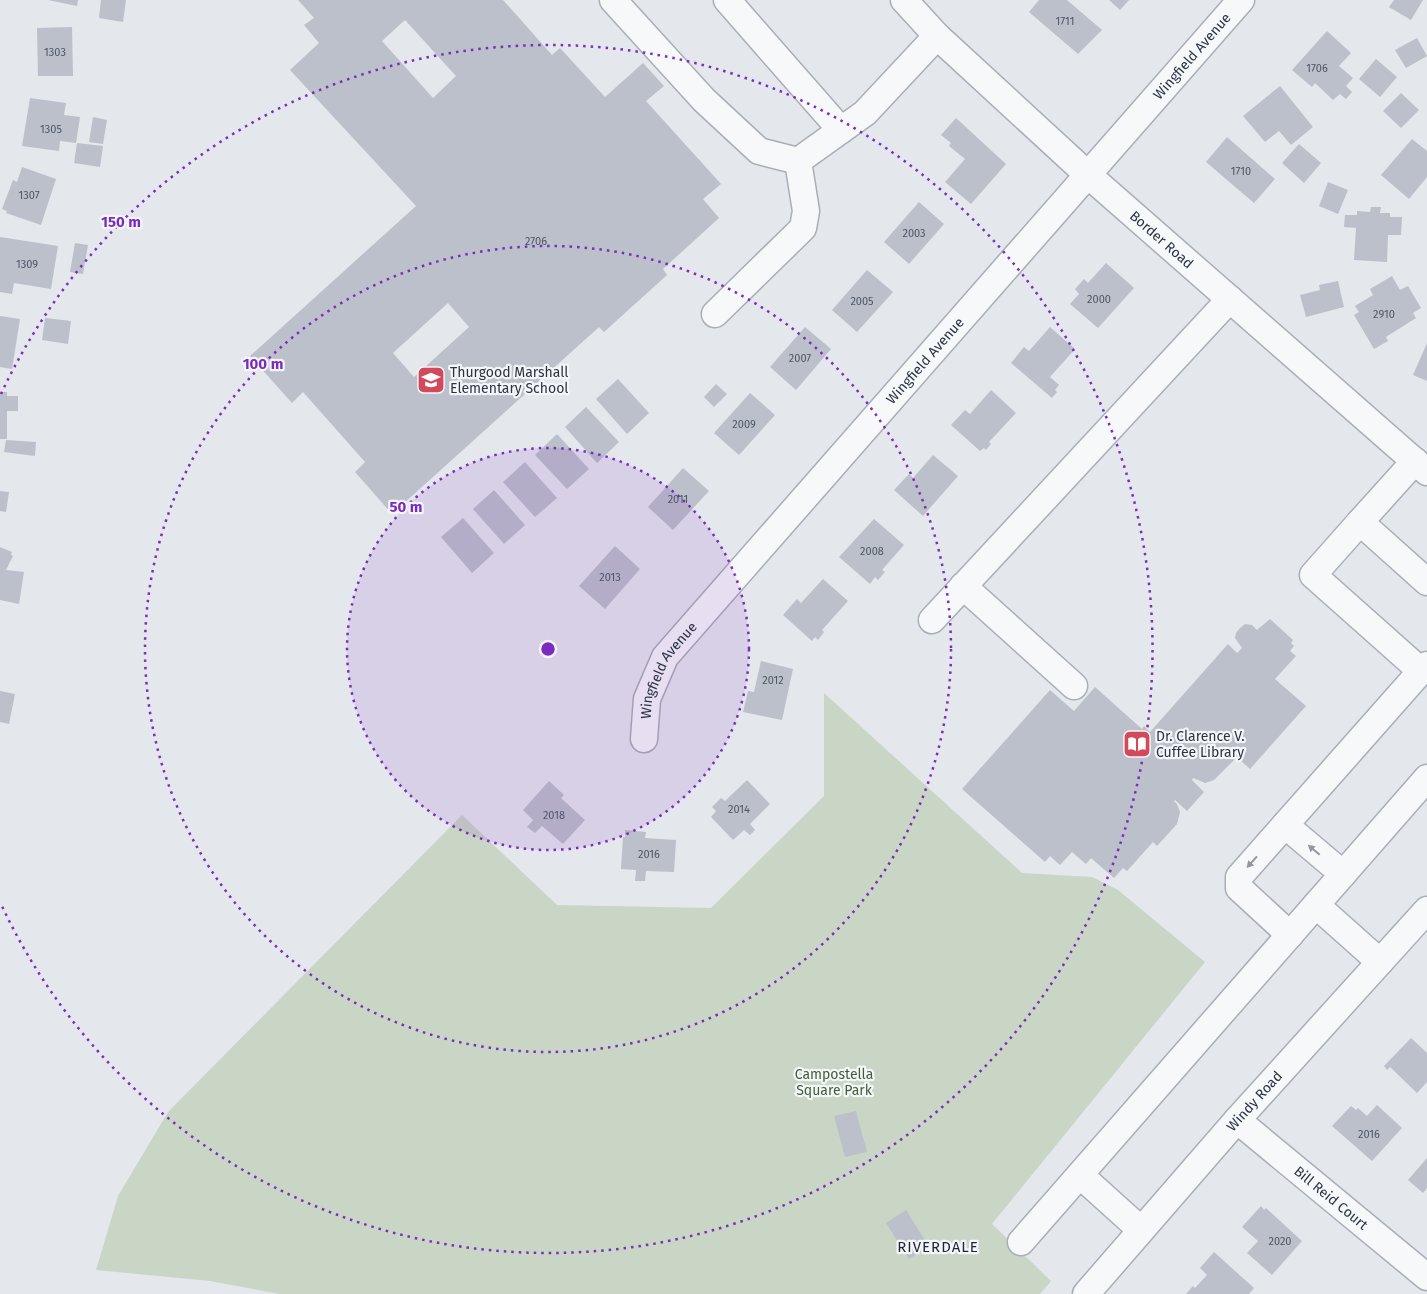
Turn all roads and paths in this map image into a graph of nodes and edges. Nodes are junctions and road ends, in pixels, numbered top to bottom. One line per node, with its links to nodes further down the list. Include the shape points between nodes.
1 (613, 0): 7 (street, via 704,100 759,151)
2 (727, 0): 6 (street)
3 (904, 0): 5 (street, Border Road)
4 (1241, 0): 8 (street, Wingfield Avenue)
5 (937, 36): 6 (street, via 865,113); 8 (street, Border Road)
6 (841, 130): 7 (street)
7 (798, 161): 10 (street, via 806,211 803,228)
8 (1087, 174): 9 (street, Border Road); 18 (street, Wingfield Avenue, via 665,657 647,699)
9 (1230, 299): 11 (street, Border Road); 14 (street)
10 (715, 314)
11 (1421, 466): 12 (street)
12 (1360, 522): 13 (street); 16 (street, via 1312,575)
13 (1427, 582)
14 (963, 586): 15 (street); 17 (street)
15 (932, 620)
16 (1424, 668): 20 (street)
17 (1074, 686)
18 (644, 740)
19 (1427, 778): 21 (street)
20 (1284, 825): 21 (street, one-way to 20); 24 (street, one-way to 24, via 1239,877 1238,888)
21 (1343, 874): 22 (street)
22 (1316, 906): 24 (street); 25 (street)
23 (1427, 910): 25 (street, Windy Road)
24 (1290, 935): 27 (street)
25 (1380, 962): 26 (street, Windy Road)
26 (1237, 1120): 28 (street, Windy Road); 30 (street, Bill Reid Court)
27 (1080, 1175): 28 (street); 29 (street)
28 (1141, 1230): 31 (street, Windy Road)
29 (1021, 1242)
30 (1427, 1276)
31 (1086, 1294)

